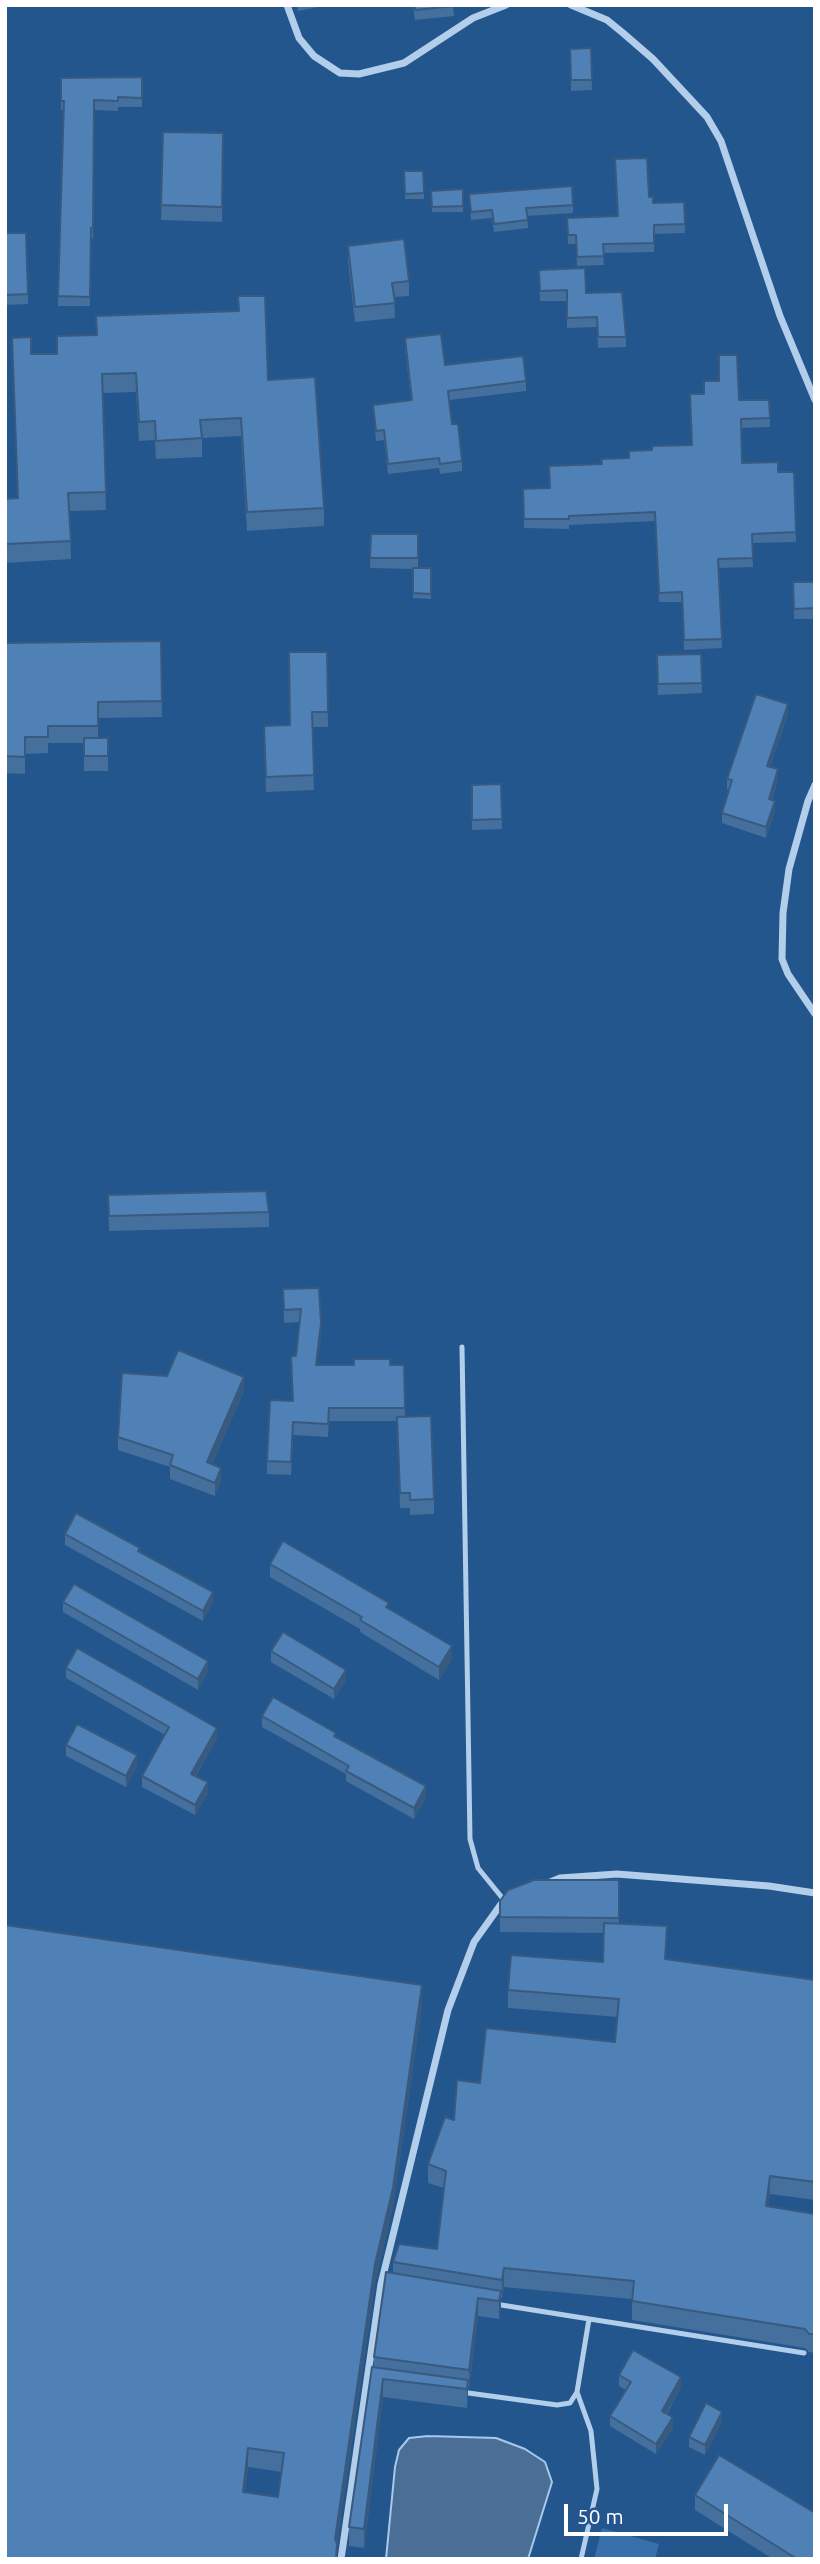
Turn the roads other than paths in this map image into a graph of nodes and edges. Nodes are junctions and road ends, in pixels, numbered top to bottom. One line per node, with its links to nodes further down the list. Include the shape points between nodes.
1 (287, 5): 2 (street, via 299,38 314,55 340,73 359,74 404,63 473,18)
2 (506, 5)
3 (571, 5): 4 (street, via 607,20 624,33 707,117 721,141 780,316)
4 (815, 400)
5 (815, 785): 6 (street, via 789,869 782,958)
6 (815, 1014)
7 (462, 1347): 11 (lane, via 470,1839 478,1868)
8 (538, 1887): 9 (street, via 560,1878 617,1874)
9 (815, 1893)
10 (515, 1896): 11 (street)
11 (504, 1900): 12 (street, via 474,1942 448,2010)
12 (381, 2284): 13 (lane); 17 (street)
13 (394, 2287)
14 (485, 2302): 15 (lane)
15 (589, 2319): 16 (lane); 20 (lane)
16 (804, 2353)
17 (368, 2379): 18 (lane); 21 (street)
18 (381, 2381)
19 (449, 2390): 20 (lane, via 557,2405 570,2403)
20 (577, 2392): 22 (lane, via 590,2431 597,2490)
21 (341, 2559)
22 (582, 2559)

